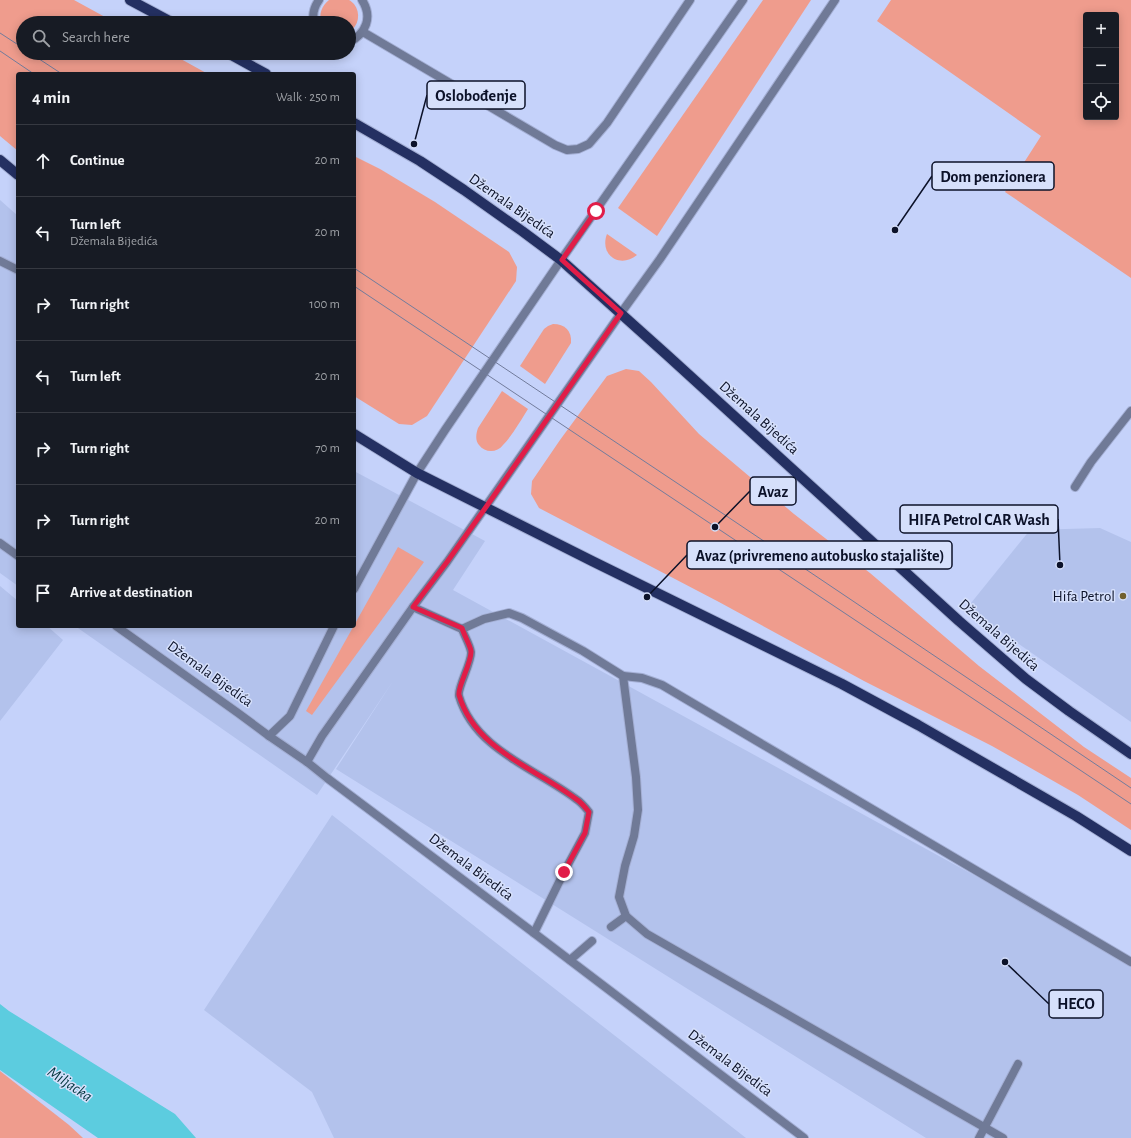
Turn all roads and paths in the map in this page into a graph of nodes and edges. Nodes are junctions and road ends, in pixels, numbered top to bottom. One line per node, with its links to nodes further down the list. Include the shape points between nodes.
1 (130, 0): 7 (main road)
2 (319, 0): 8 (street)
3 (362, 0): 9 (street, via 368,18)
4 (690, 0): 9 (street, via 607,123 589,144 578,149 567,150 555,145)
5 (743, 0): 16 (street)
6 (836, 0): 19 (street)
7 (160, 16)
8 (313, 16)
9 (363, 32): 10 (street)
10 (356, 38)
11 (241, 60): 12 (main road)
12 (262, 72)
13 (356, 124): 16 (main road, Džemala Bijedića, via 464,190)
14 (0, 160): 15 (main road)
15 (16, 174)
16 (562, 260): 19 (main road, Džemala Bijedića); 22 (street)
17 (0, 261): 18 (street)
18 (16, 269)
19 (621, 313): 24 (street); 34 (main road, Džemala Bijedića, via 1026,679)
20 (1131, 411): 23 (street)
21 (356, 435): 22 (main road)
22 (418, 472): 24 (main road); 27 (street)
23 (1075, 487)
24 (486, 507): 28 (street); 36 (main road, via 863,695 1019,782)
25 (0, 543): 26 (street)
26 (16, 555)
27 (356, 585)
28 (413, 607): 31 (street); 35 (street, via 322,736)
29 (119, 628): 33 (street, Džemala Bijedića)
30 (333, 628): 33 (street, via 290,716)
31 (462, 628): 32 (street, via 509,613 583,651); 39 (street, via 471,652 458,693 472,723 492,744 577,799 589,812 585,833)
32 (623, 676): 37 (street, via 638,810 620,897); 42 (street, via 642,678 662,685)
33 (269, 736): 35 (street, Džemala Bijedića)
34 (1131, 754)
35 (307, 762): 39 (street, Džemala Bijedića)
36 (1131, 851)
37 (626, 916): 38 (street); 44 (street, via 647,934)
38 (611, 927)
39 (534, 933): 41 (street, Džemala Bijedića)
40 (592, 941): 41 (street)
41 (570, 960): 45 (street, Džemala Bijedića)
42 (1131, 962)
43 (1018, 1064): 44 (street)
44 (984, 1127): 46 (street); 47 (street)
45 (804, 1138)
46 (979, 1138)
47 (1003, 1138)

